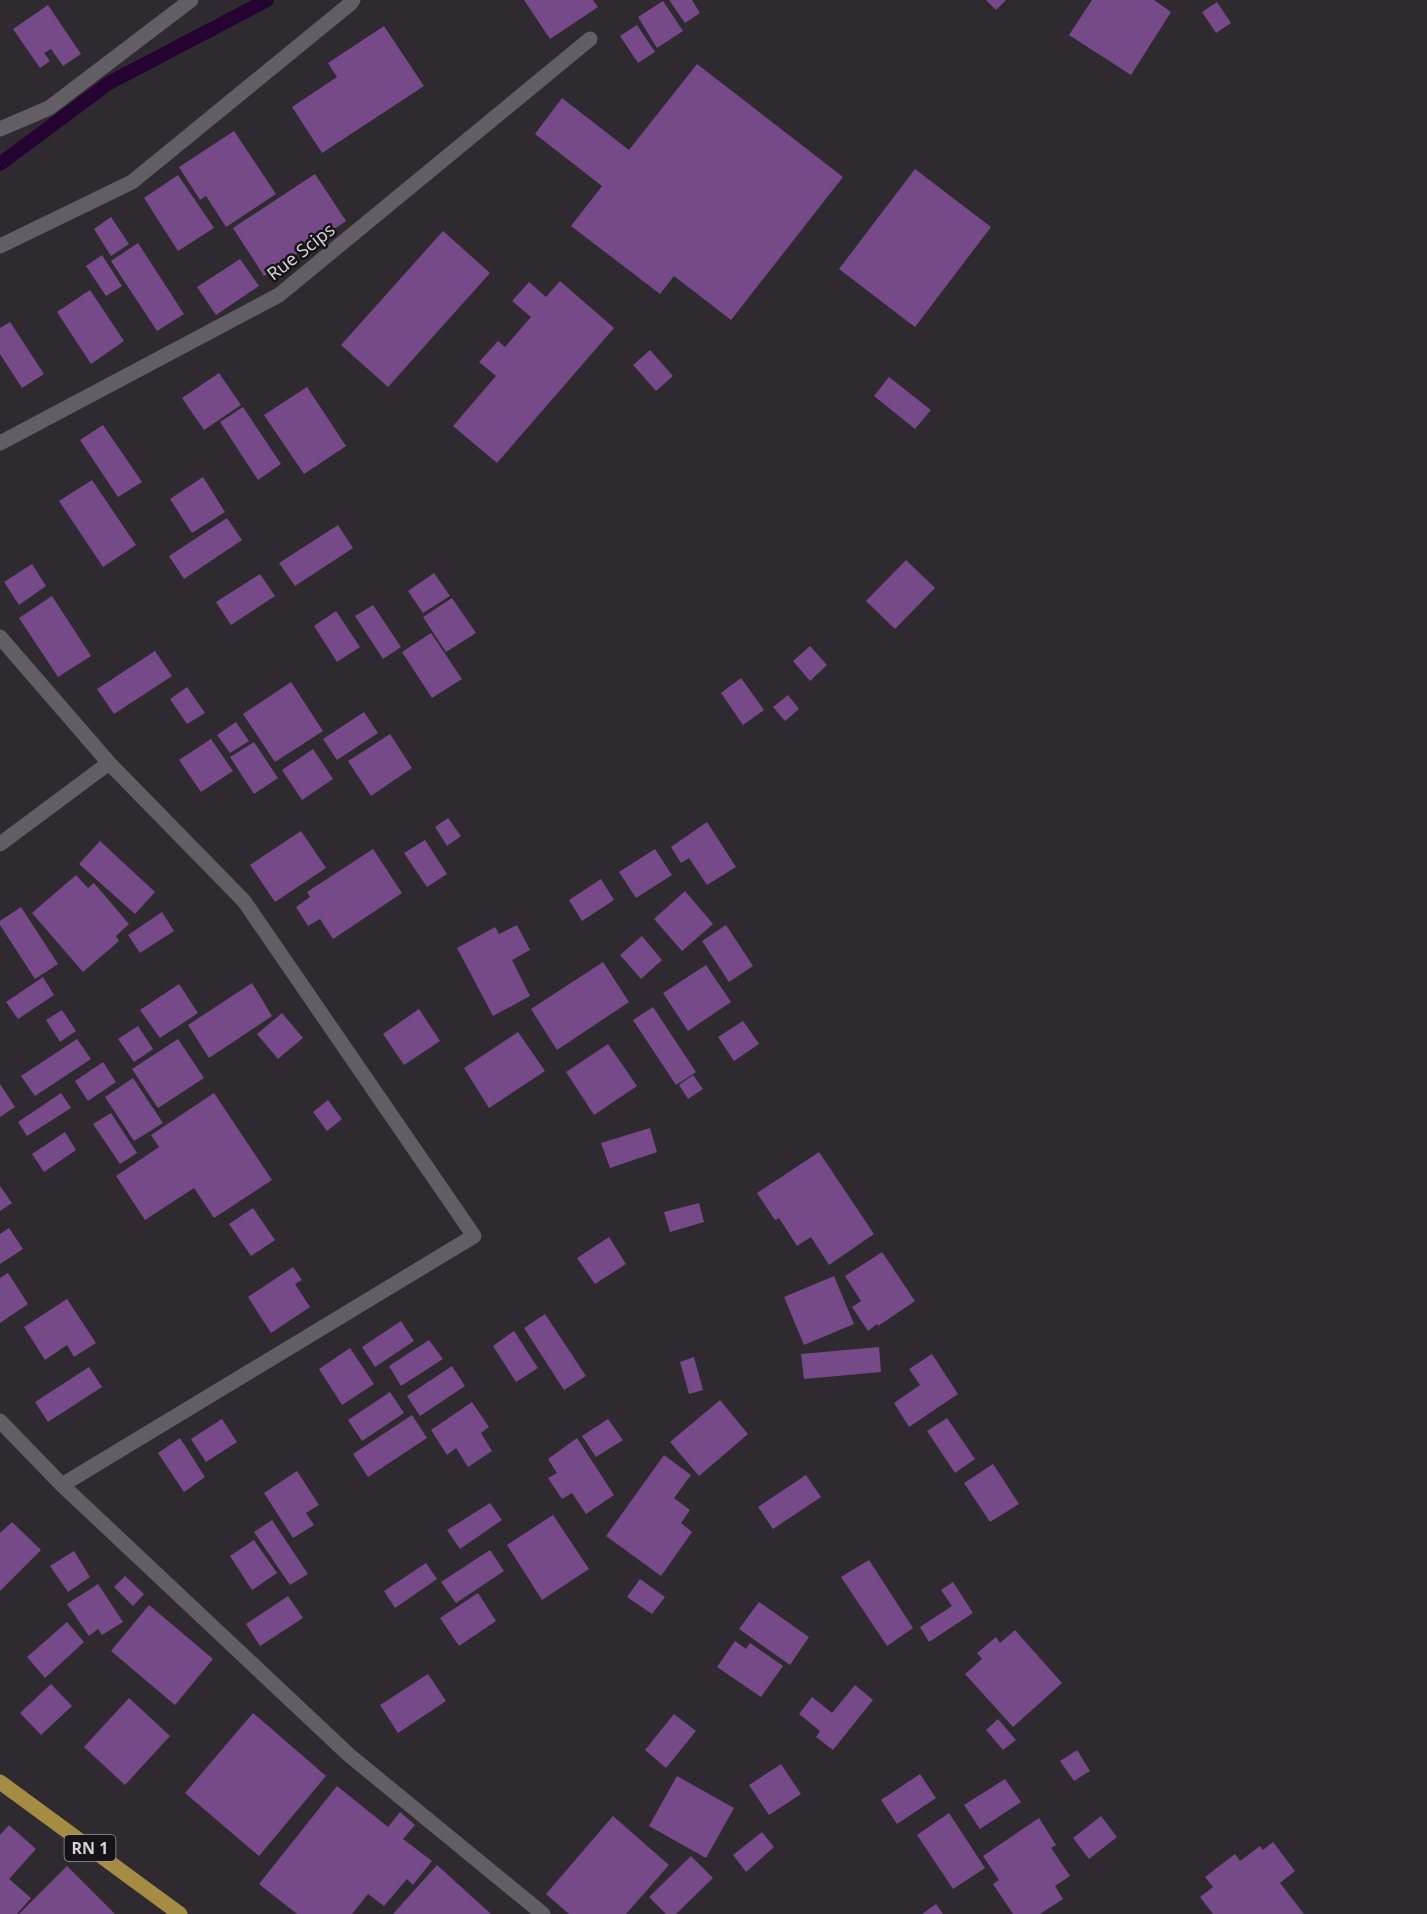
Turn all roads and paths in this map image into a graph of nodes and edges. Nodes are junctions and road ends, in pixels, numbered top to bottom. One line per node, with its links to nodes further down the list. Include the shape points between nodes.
1 (191, 0): 4 (street, via 50,108)
2 (353, 0): 5 (street, via 132,182)
3 (590, 39): 6 (street, Rue Scips, via 279,295)
4 (0, 129)
5 (0, 246)
6 (0, 443)
7 (0, 637): 8 (street)
8 (109, 764): 9 (street); 11 (street, via 244,901 474,1236)
9 (0, 844)
10 (0, 1421): 11 (street)
11 (62, 1485): 14 (street, via 349,1755)
12 (0, 1782): 13 (main road, RN 1)
13 (180, 1914)
14 (543, 1914)

